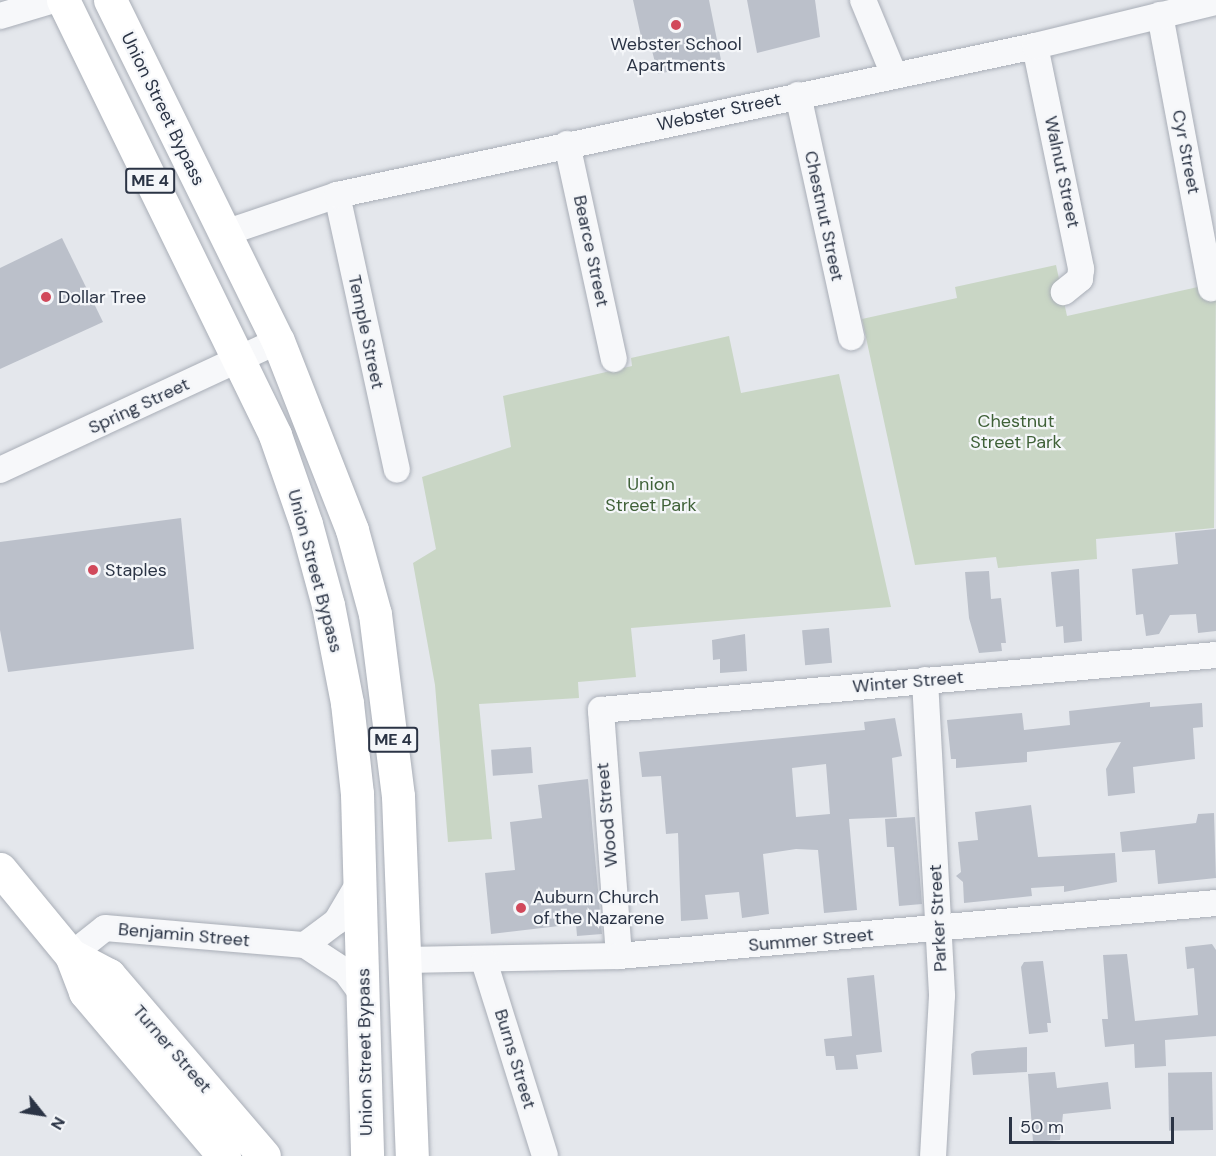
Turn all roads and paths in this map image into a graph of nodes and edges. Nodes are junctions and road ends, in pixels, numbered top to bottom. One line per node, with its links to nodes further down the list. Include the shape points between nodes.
1 (54, 0): 7 (street)
2 (63, 0): 19 (highway, Union Street Bypass / ME 4)
3 (110, 0): 13 (highway, Union Street Bypass / ME 4)
4 (863, 0): 9 (street)
5 (1216, 3): 6 (street, Webster Street)
6 (1160, 15): 8 (street, Webster Street); 14 (street, Cyr Street)
7 (0, 16)
8 (1035, 46): 9 (street, Webster Street); 15 (street, Walnut Street, via 1081,269 1080,279)
9 (894, 75): 10 (street, Webster Street)
10 (798, 95): 11 (street, Webster Street); 16 (street, Chestnut Street)
11 (567, 144): 12 (street, Webster Street); 18 (street, Bearce Street)
12 (337, 195): 13 (street, Webster Street); 21 (street, Temple Street)
13 (225, 232): 17 (highway, Union Street Bypass / ME 4)
14 (1211, 288)
15 (1064, 292)
16 (851, 337)
17 (279, 341): 19 (street, Spring Street); 32 (highway, Union Street Bypass / ME 4, via 352,530 375,614 399,796)
18 (614, 359)
19 (239, 360): 20 (street, Spring Street); 26 (highway, Union Street Bypass / ME 4, via 279,446 328,605 347,703)
20 (0, 470)
21 (397, 470)
22 (1216, 655): 23 (street, Winter Street)
23 (925, 680): 24 (street, Winter Street); 28 (street, Parker Street)
24 (601, 710): 31 (street, Wood Street)
25 (0, 869): 30 (highway, Turner Street)
26 (359, 882): 29 (street, via 336,922); 34 (highway, Union Street Bypass / ME 4)
27 (1216, 903): 28 (street, Summer Street)
28 (939, 929): 31 (street, Summer Street); 40 (street, Parker Street, via 942,996)
29 (305, 945): 30 (street, Benjamin Street, via 105,928); 34 (street, Benjamin Street, via 346,972)
30 (71, 955): 35 (highway, Turner Street, via 85,992); 36 (highway, Turner Street, via 109,975)
31 (619, 956): 33 (street, Summer Street)
32 (405, 960): 33 (street, Summer Street); 38 (highway, Union Street Bypass / ME 4)
33 (484, 961): 39 (street, Burns Street)
34 (363, 995): 37 (highway, Union Street Bypass / ME 4)
35 (224, 1156)
36 (264, 1156)
37 (367, 1156)
38 (412, 1156)
39 (545, 1156)
40 (933, 1156)

